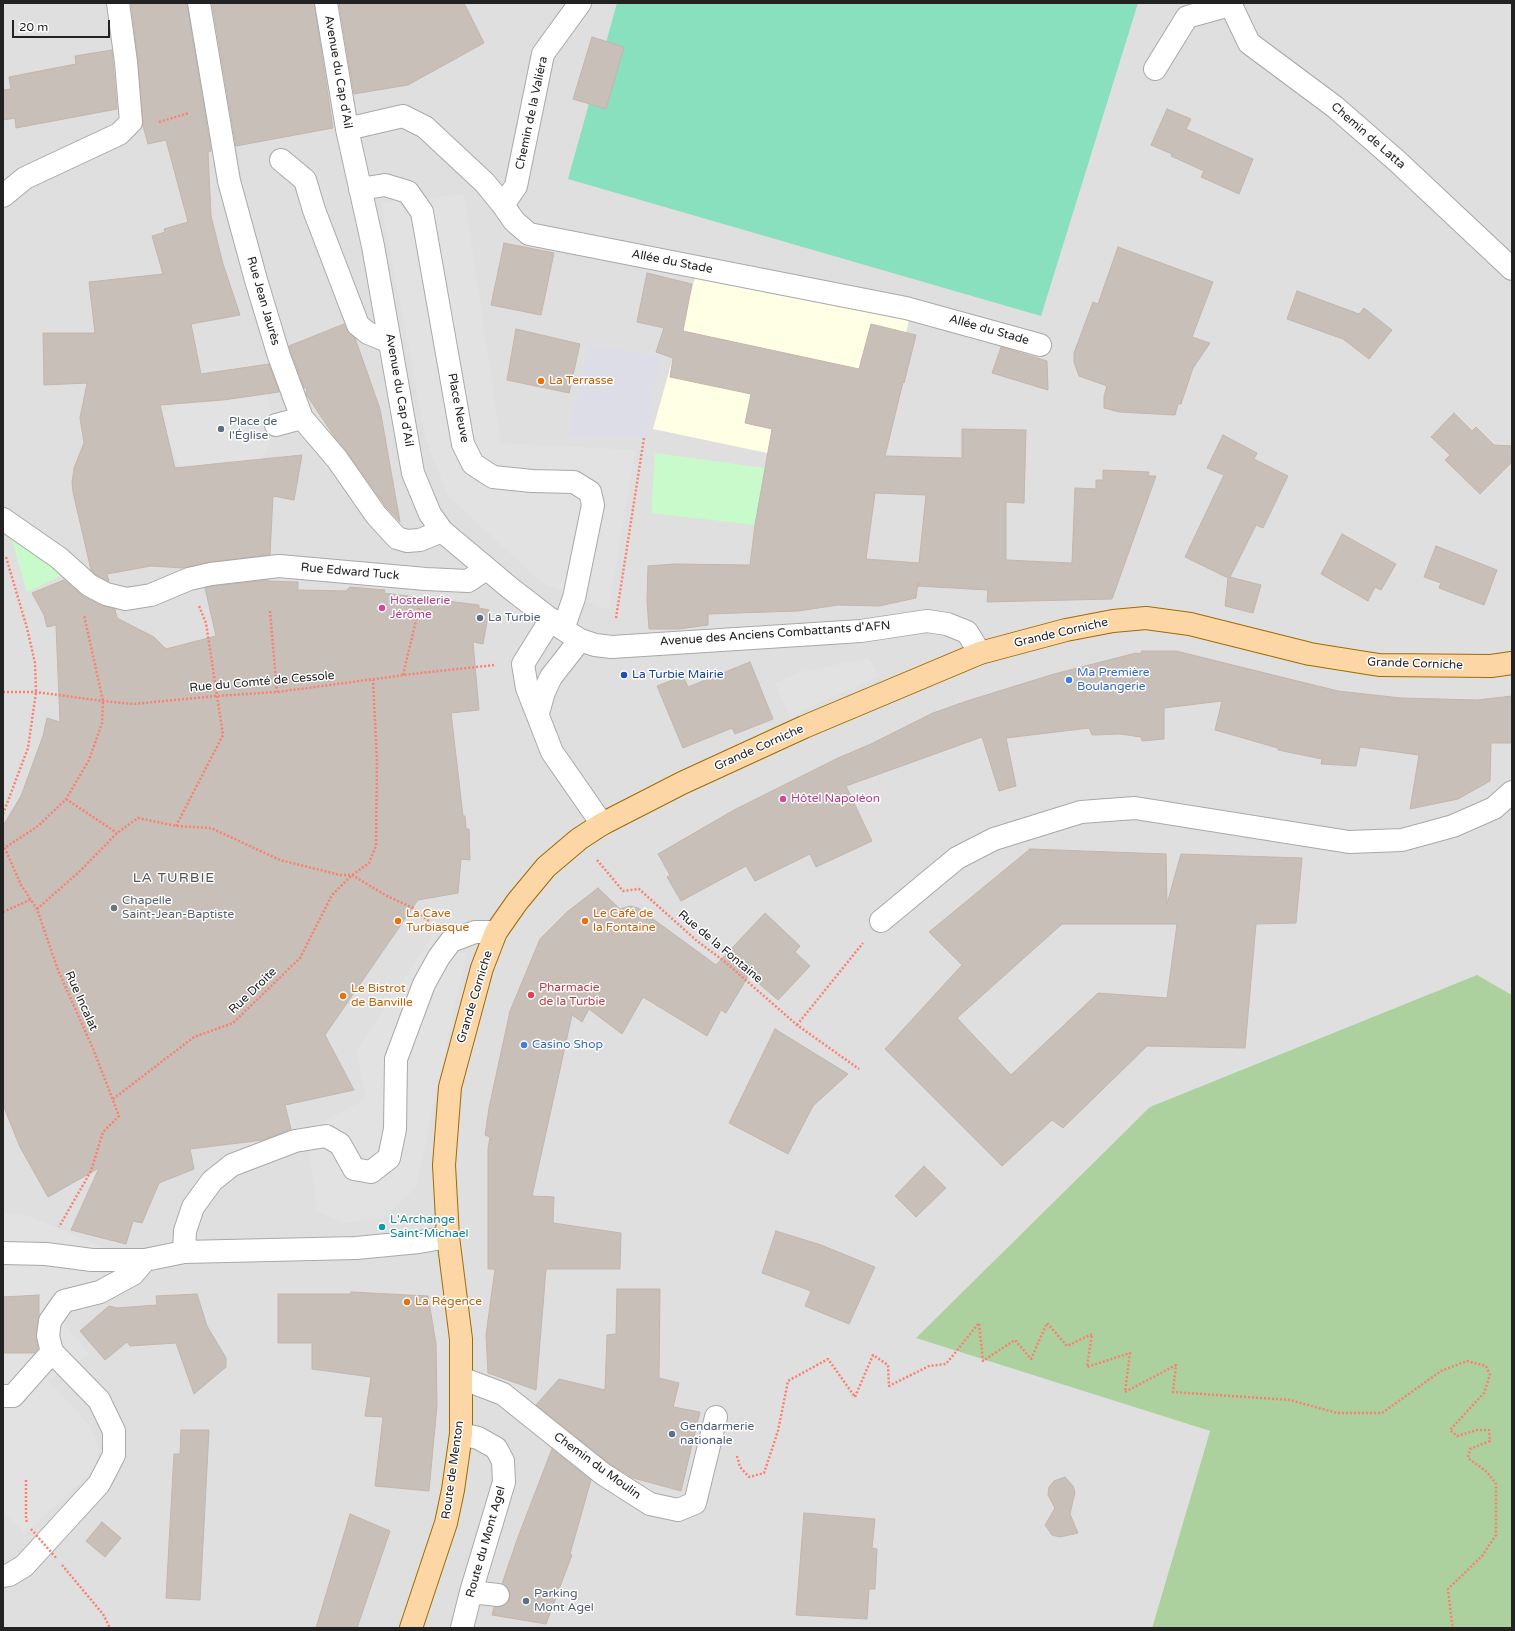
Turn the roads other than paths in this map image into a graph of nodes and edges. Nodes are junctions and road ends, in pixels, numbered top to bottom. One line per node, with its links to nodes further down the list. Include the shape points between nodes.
1 (118, 3): 10 (street, via 131,122 119,134 26,178)
2 (199, 3): 15 (street, Rue Jean Jaurès, via 230,181 279,356)
3 (326, 3): 7 (street, Avenue du Cap d'Ail)
4 (580, 3): 11 (street, Chemin de la Valiéra, via 543,54 516,186)
5 (1230, 4): 6 (street, via 1187,17); 12 (street, Chemin de Latta, via 1249,43 1335,107 1397,160)
6 (1155, 68)
7 (347, 129): 9 (street, Avenue du Cap d'Ail); 11 (street, Allée du Stade, via 403,116 425,127 485,183)
8 (281, 160): 13 (street, via 305,180 358,325 368,333)
9 (360, 189): 13 (street, Avenue du Cap d'Ail, via 374,246); 20 (street, Place Neuve, via 385,185 408,192 422,212 463,444 473,464 494,477 574,482 590,492 593,505)
10 (3, 196)
11 (504, 205): 14 (street, Allée du Stade, via 514,221 529,234 906,308)
12 (1512, 269)
13 (390, 342): 18 (street, Avenue du Cap d'Ail, via 413,473 430,514)
14 (1040, 345)
15 (302, 418): 16 (street); 18 (street, Rue Jean Jaurès, via 337,459 376,515 398,538 407,541 420,540)
16 (276, 425)
17 (3, 519): 19 (street, Rue Edward Tuck, via 59,558 89,585 106,594 126,599 151,595 189,579 211,574 279,566 426,579 468,580)
18 (442, 531): 19 (street, Avenue du Cap d'Ail)
19 (486, 569): 20 (street, Avenue du Cap d'Ail)
20 (565, 629): 21 (street, Avenue des Anciens Combattants d'AFN, via 595,645 612,646 861,631 927,621 947,624 967,632); 23 (street); 23 (street, via 523,664 527,688)
21 (980, 653): 22 (main road, Grande Corniche, via 1066,630 1146,618 1190,624 1310,654 1379,665 1491,666); 25 (main road, Grande Corniche, via 765,745 682,783)
22 (1512, 663)
23 (538, 713): 25 (street, via 552,752)
24 (1512, 792): 26 (street, via 1494,808 1453,826 1402,840 1349,842 1134,808 1081,812 994,839 957,858)
25 (602, 824): 27 (main road, Grande Corniche, via 579,839 546,868)
26 (881, 921)
27 (496, 932): 28 (main road, Grande Corniche, via 482,968 450,1087 444,1165); 29 (street, via 475,932 451,941 424,984 396,1059 395,1129 389,1158 371,1172 354,1169 340,1144 326,1136 295,1141 232,1165 212,1181 193,1207 185,1231)
28 (448, 1237): 29 (street, via 356,1248); 33 (main road, Grande Corniche, via 461,1339)
29 (184, 1252): 31 (street)
30 (3, 1253): 31 (street, via 46,1254 92,1260)
31 (145, 1260): 32 (street, via 133,1274 100,1292 64,1301 50,1320 48,1336)
32 (52, 1352): 34 (street, via 13,1396); 39 (street, via 99,1400 114,1431 114,1455 99,1484 24,1566)
33 (461, 1378): 36 (main road, Route de Menton); 37 (street, Chemin du Moulin, via 503,1394 603,1474 650,1504 678,1510 695,1503 716,1417)
34 (3, 1396)
35 (718, 1410): 37 (street, Chemin du Moulin)
36 (461, 1434): 40 (street, Route du Mont Agel, via 478,1438 496,1448 503,1461 504,1482); 42 (main road, Route de Menton, via 446,1523)
37 (709, 1447): 38 (street, Chemin du Moulin)
38 (703, 1473)
39 (3, 1576)
40 (471, 1592): 41 (street); 43 (street, Route du Mont Agel)
41 (498, 1595)
42 (411, 1628)
43 (462, 1628)

